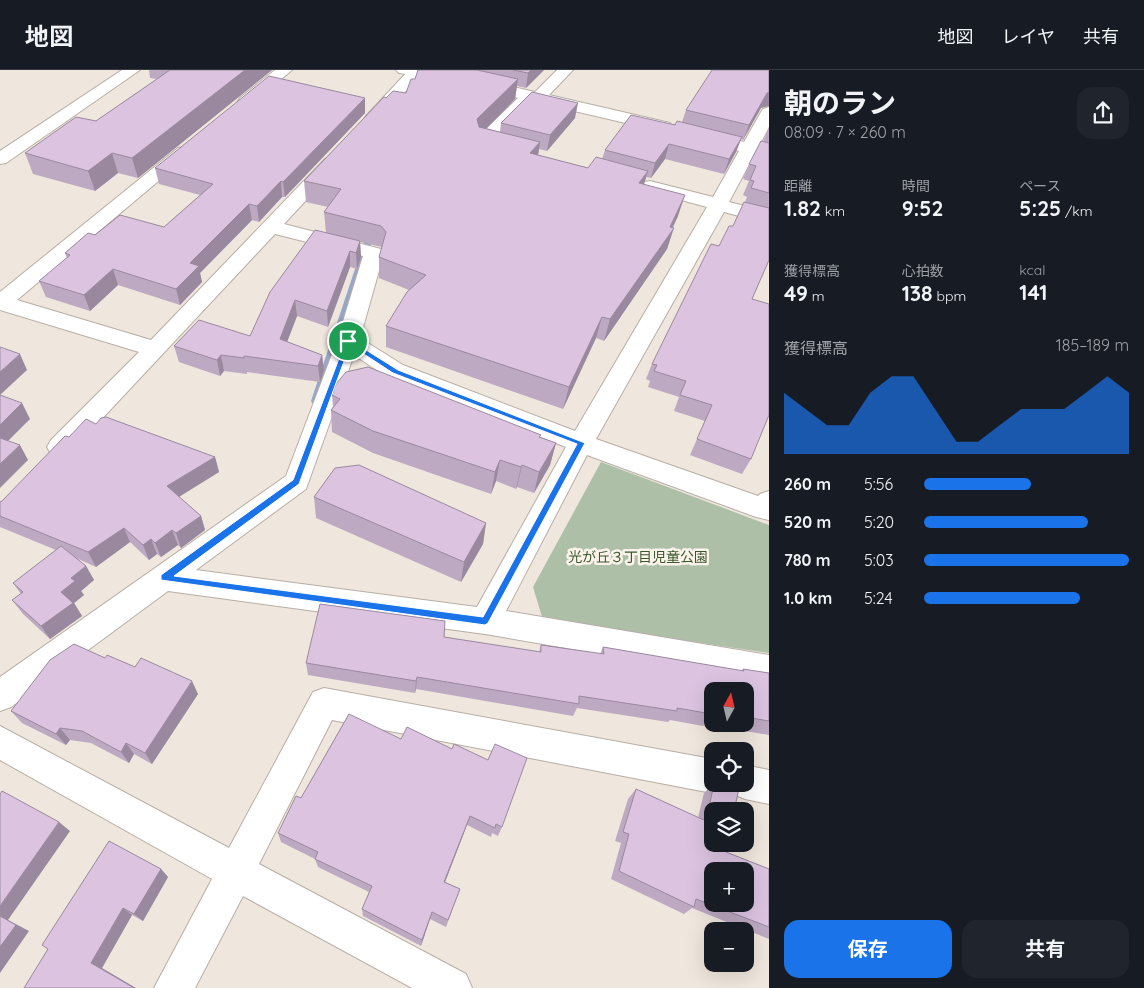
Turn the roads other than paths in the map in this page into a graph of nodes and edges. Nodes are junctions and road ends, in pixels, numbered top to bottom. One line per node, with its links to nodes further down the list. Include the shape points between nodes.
1 (132, 70): 11 (street)
2 (284, 70): 7 (street)
3 (565, 70): 5 (street)
4 (422, 71): 5 (street); 15 (street, via 350,142)
5 (535, 96): 9 (street, via 484,141); 10 (street)
6 (769, 112): 10 (street)
7 (230, 114)
8 (200, 139): 16 (street)
9 (522, 151)
10 (759, 151): 13 (street)
11 (0, 159)
12 (634, 182): 13 (street)
13 (718, 205): 14 (street); 19 (street)
14 (769, 218)
15 (272, 227): 17 (street, via 374,253); 18 (street)
16 (1, 302): 18 (street)
17 (348, 341): 19 (street, via 396,372); 22 (street, via 297,482)
18 (155, 349): 20 (street)
19 (581, 443): 21 (street); 23 (street)
20 (47, 460)
21 (768, 507)
22 (164, 578): 23 (street); 25 (street)
23 (485, 621): 24 (street)
24 (769, 669)
25 (0, 696)
26 (0, 742): 30 (street)
27 (704, 774): 30 (street, via 324,703)
28 (754, 784): 29 (street)
29 (769, 787)
30 (236, 872): 31 (street); 32 (street)
31 (174, 988)
32 (452, 988)

